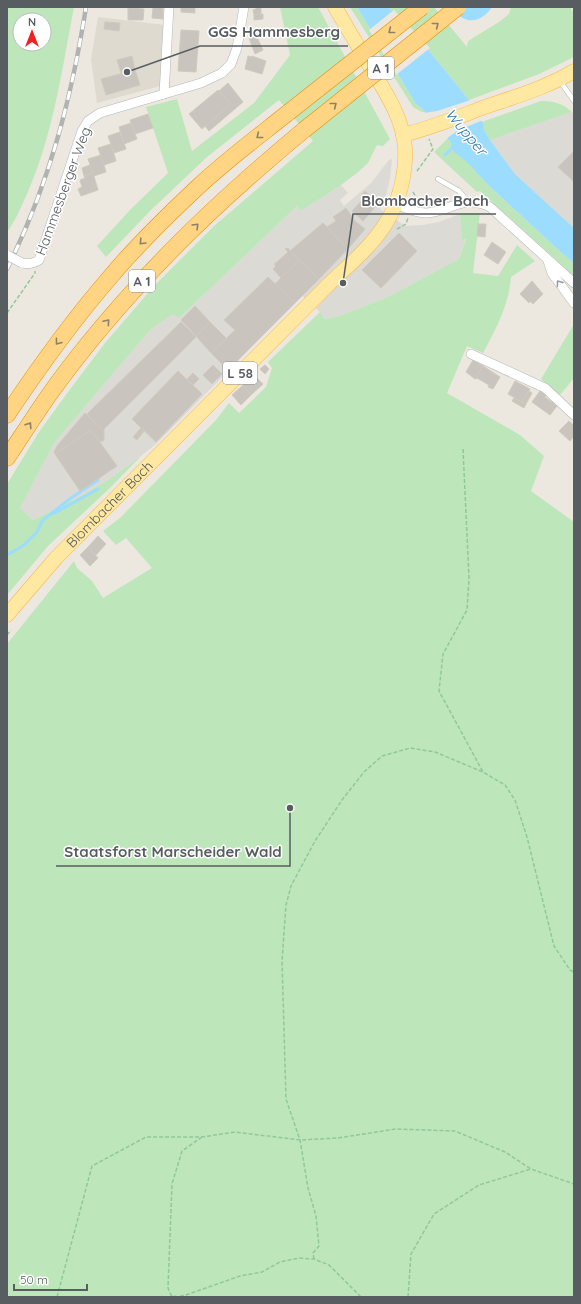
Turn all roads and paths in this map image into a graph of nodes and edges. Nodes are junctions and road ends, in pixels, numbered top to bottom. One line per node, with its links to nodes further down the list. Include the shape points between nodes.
1 (169, 7): 8 (street)
2 (244, 7): 8 (street, Hammesberger Weg, via 237,48 231,64 222,73 201,84)
3 (335, 7): 11 (main road, Blombacher Bach / L 58, via 387,94 397,114)
4 (422, 7): 26 (highway, A 1, one-way to 26, bridge, via 201,184 172,212 121,265 71,324)
5 (458, 7): 29 (highway, A 1, one-way to 5, bridge, via 65,373 162,260 246,179)
6 (574, 71): 7 (main road)
7 (559, 79): 9 (lane); 10 (main road)
8 (164, 94): 21 (street, Hammesberger Weg, via 100,113 88,121 82,131 39,260)
9 (574, 101)
10 (429, 127): 11 (main road); 12 (path, via 433,149)
11 (403, 135): 16 (main road, Blombacher Bach / L 58, via 405,161)
12 (416, 172)
13 (438, 179): 15 (lane, via 459,191)
14 (411, 186): 17 (path, via 417,199)
15 (468, 202): 17 (street, via 424,213); 20 (street, via 479,202 490,207)
16 (396, 204): 17 (street); 30 (main road, Blombacher Bach / L 58, via 387,222 371,243 94,519)
17 (411, 210): 18 (path, via 406,224)
18 (397, 229)
19 (7, 255): 21 (street, Hammesberger Weg, bridge, via 22,263)
20 (548, 260): 22 (street); 23 (street, one-way to 20, via 552,273)
21 (34, 263): 24 (path, via 35,273)
22 (574, 283)
23 (574, 303)
24 (7, 313)
25 (471, 354): 27 (street, via 545,388)
26 (7, 415)
27 (574, 415)
28 (463, 449): 33 (path, via 468,610 443,654 439,691)
29 (7, 458)
30 (7, 615)
31 (11, 630): 32 (path)
32 (7, 635)
33 (483, 772): 34 (path, via 505,785 515,800 527,837 554,946); 36 (path, via 435,752 410,748 382,756 364,772 342,800 314,841 291,886 286,905 282,961 286,1099)
34 (574, 972)
35 (202, 1137): 36 (path, via 235,1132); 39 (path, via 182,1151 172,1184 168,1288 171,1295 177,1297 198,1292 240,1276 262,1272 280,1262 299,1258); 40 (path, via 146,1137 92,1166)
36 (300, 1140): 37 (path, via 338,1138 396,1129 455,1131 505,1152); 39 (path, via 308,1188 316,1216 319,1246 313,1253)
37 (531, 1170): 38 (path); 42 (path, via 479,1185 434,1214 410,1254)
38 (574, 1184)
39 (314, 1259): 41 (path, via 329,1265)
40 (57, 1297)
41 (361, 1297)
42 (408, 1297)

